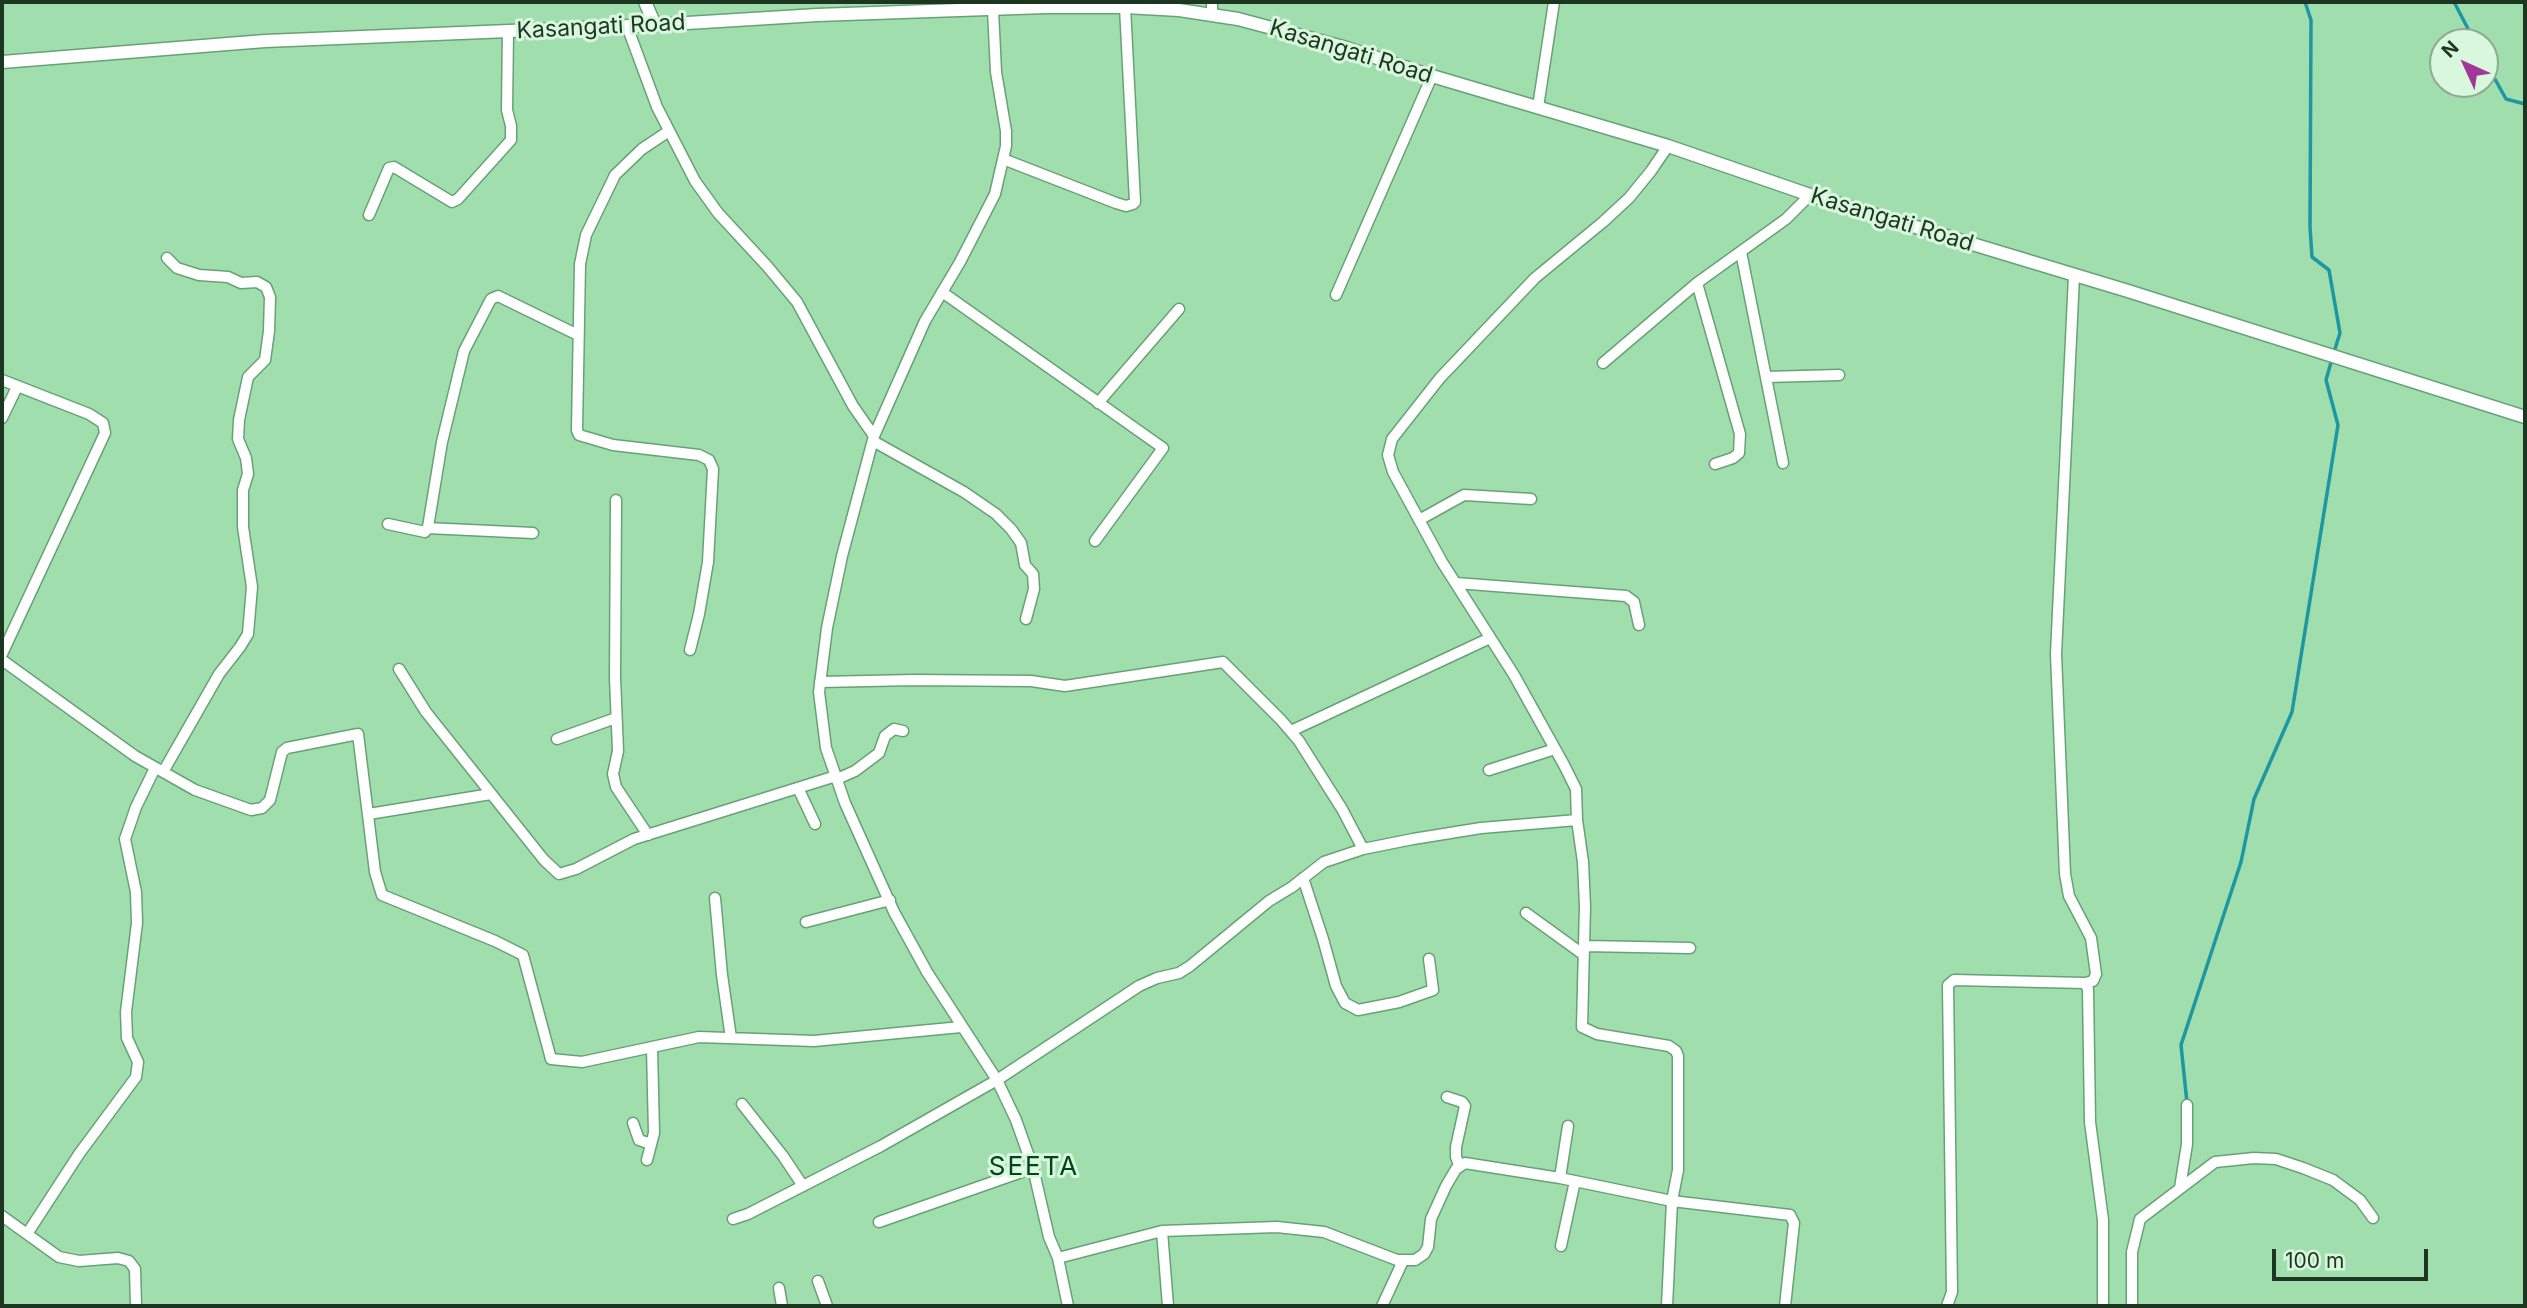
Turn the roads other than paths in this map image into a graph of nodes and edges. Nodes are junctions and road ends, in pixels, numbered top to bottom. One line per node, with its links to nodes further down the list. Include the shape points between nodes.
1 (645, 2): 7 (street)
2 (1555, 2): 12 (street)
3 (927, 6): 6 (street, Kasangati Road); 7 (street, Kasangati Road)
4 (1125, 7): 5 (street, Kasangati Road); 6 (street, Kasangati Road); 15 (street, via 1135,202 1126,206 1116,203)
5 (1212, 8): 11 (street, Kasangati Road)
6 (993, 9): 15 (street, via 996,72 1006,131)
7 (655, 25): 8 (street, Kasangati Road)
8 (627, 26): 9 (street, Kasangati Road); 13 (street)
9 (508, 31): 10 (street, Kasangati Road, via 265,41); 17 (street, via 511,140 452,202 389,168)
10 (2, 62)
11 (1432, 76): 12 (street, Kasangati Road); 23 (street)
12 (1538, 107): 14 (street, Kasangati Road)
13 (669, 131): 25 (street, via 620,169 586,235 580,264); 34 (street, via 718,213 797,302)
14 (1668, 146): 16 (street, Kasangati Road); 39 (street, via 1629,198 1501,312 1392,439 1388,455 1393,472)
15 (1003, 159): 22 (street, via 995,194)
16 (1810, 195): 18 (street); 20 (street, Kasangati Road)
17 (369, 215)
18 (1741, 252): 21 (street); 28 (street)
19 (167, 258): 58 (street, via 177,268 199,275 257,282 270,297 265,360 247,377 239,420 238,439 248,474 243,490 252,587 248,634)
20 (2074, 276): 33 (street, Kasangati Road); 75 (street, via 2056,654 2065,874 2070,896 2091,938 2096,974 2093,981)
21 (1697, 284): 26 (street); 36 (street, via 1740,434 1734,458)
22 (942, 292): 31 (street); 34 (street)
23 (1336, 295)
24 (1179, 309): 31 (street)
25 (578, 335): 41 (street, via 498,296 491,299 464,351); 48 (street, via 579,435 613,445 699,455 713,468 708,562)
26 (1604, 363)
27 (1839, 375): 28 (street)
28 (1766, 377): 35 (street)
29 (2, 380): 30 (street)
30 (17, 387): 32 (street); 49 (street, via 89,414 103,423 105,433)
31 (1098, 403): 43 (street, via 1163,448)
32 (2, 418)
33 (2525, 418)
34 (874, 439): 45 (street, via 964,492 1012,529 1034,578); 51 (street, via 842,556)
35 (1783, 463)
36 (1715, 464)
37 (1531, 499): 39 (street, via 1464,495)
38 (617, 500): 52 (street)
39 (1419, 520): 44 (street)
40 (388, 524): 41 (street, via 425,532)
41 (427, 528): 42 (street)
42 (533, 533)
43 (1095, 541)
44 (1456, 583): 46 (street, via 1626,596 1634,602); 47 (street)
45 (1026, 619)
46 (1639, 625)
47 (1490, 638): 54 (street); 56 (street)
48 (690, 650)
49 (2, 657): 58 (street)
50 (399, 669): 61 (street, via 426,712)
51 (820, 682): 54 (street, via 1031,681 1065,686 1223,662); 59 (street, via 827,748)
52 (617, 718): 55 (street); 65 (street, via 616,787)
53 (903, 731): 59 (street, via 894,729 885,736 879,753)
54 (1291, 731): 66 (street)
55 (557, 740)
56 (1555, 750): 57 (street); 63 (street, via 1576,789)
57 (1489, 769)
58 (159, 770): 62 (street, via 195,790 251,810 270,800 282,752 287,748 358,734); 99 (street, via 136,807 125,839 136,892 137,923 126,1012 127,1038 138,1062 136,1077)
59 (837, 778): 60 (street); 69 (street)
60 (798, 788): 64 (street); 65 (street)
61 (491, 794): 62 (street); 65 (street, via 559,874)
62 (369, 814): 78 (street, via 382,895 523,955 551,1059 582,1062)
63 (1577, 820): 66 (street, via 1481,828); 73 (street, via 1583,862)
64 (815, 824)
65 (648, 835)
66 (1363, 849): 67 (street, via 1324,862)
67 (1303, 878): 74 (street, via 1345,1003 1358,1010 1433,990); 79 (street, via 1190,966 1139,986)
68 (715, 898): 77 (street)
69 (890, 900): 71 (street); 76 (street)
70 (1525, 913): 73 (street)
71 (806, 922)
72 (1690, 948): 73 (street)
73 (1584, 951): 93 (street, via 1584,1029 1676,1051 1678,1170)
74 (1429, 959)
75 (2085, 983): 113 (street, via 1954,980 1948,985 1952,1292); 114 (street, via 2090,1122 2103,1220)
76 (961, 1027): 77 (street, via 814,1041); 79 (street)
77 (731, 1038): 78 (street, via 699,1037)
78 (652, 1048): 85 (street)
79 (997, 1080): 88 (street); 91 (street)
80 (1447, 1097): 87 (street, via 1465,1107 1456,1147)
81 (742, 1104): 91 (street)
82 (2187, 1105): 92 (street)
83 (633, 1123): 85 (street, via 639,1140)
84 (1568, 1126): 89 (street)
85 (651, 1144): 86 (street)
86 (647, 1160)
87 (1459, 1165): 89 (street); 102 (street, via 1431,1220 1424,1254)
88 (1033, 1168): 97 (street); 101 (street)
89 (1560, 1178): 90 (street)
90 (1575, 1181): 93 (street); 100 (street)
91 (803, 1185): 96 (street)
92 (2180, 1188): 95 (street, via 2215,1162 2276,1159 2333,1180 2360,1200); 115 (street, via 2140,1219 2132,1252)
93 (1672, 1201): 111 (street); 112 (street, via 1790,1215 1794,1223)
94 (2, 1216): 99 (street)
95 (2373, 1218)
96 (733, 1219)
97 (879, 1222)
98 (1162, 1231): 101 (street); 102 (street, via 1277,1227 1324,1232); 109 (street)
99 (27, 1234): 105 (street, via 67,1260 129,1261 135,1269)
100 (1561, 1246)
101 (1058, 1258): 108 (street)
102 (1403, 1261): 110 (street)
103 (818, 1281): 107 (street)
104 (779, 1287): 106 (street)
105 (136, 1306)
106 (782, 1306)
107 (827, 1306)
108 (1068, 1306)
109 (1168, 1306)
110 (1382, 1306)
111 (1667, 1306)
112 (1785, 1306)
113 (1947, 1306)
114 (2103, 1306)
115 (2132, 1306)

